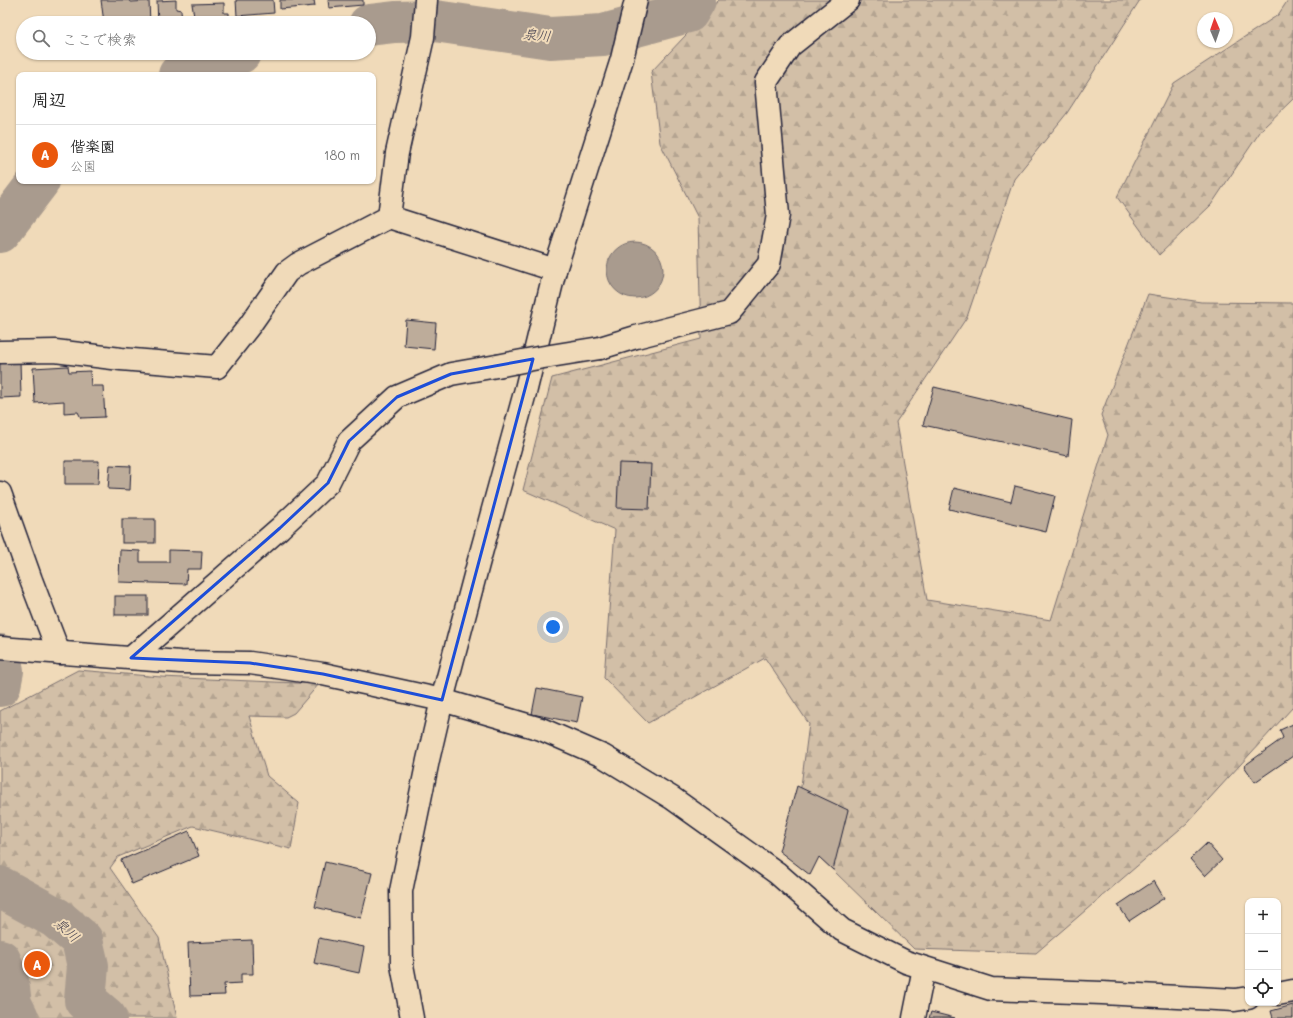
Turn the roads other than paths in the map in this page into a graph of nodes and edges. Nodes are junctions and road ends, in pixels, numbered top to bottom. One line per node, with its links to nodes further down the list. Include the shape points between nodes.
1 (636, 0): 5 (street, via 622,59)
2 (848, 0): 10 (street, bridge, via 790,46 766,82 778,215 769,264 729,313 600,348 451,374 397,397 349,441 328,483)
3 (426, 2): 4 (street, via 424,37 397,153)
4 (389, 217): 5 (street); 6 (street, via 287,272 217,367 55,351)
5 (555, 270): 11 (street, via 526,389)
6 (0, 352)
7 (0, 493): 9 (street)
8 (0, 648): 9 (street)
9 (59, 652): 10 (street)
10 (131, 658): 11 (street, via 250,663 323,674)
11 (442, 700): 12 (street, via 541,729 603,756 672,798 770,869 842,930 906,962); 16 (street, via 401,891 402,965)
12 (924, 968): 15 (street, via 991,989); 17 (street)
13 (1293, 991): 14 (street)
14 (1281, 993)
15 (1245, 998)
16 (412, 1018)
17 (914, 1018)

